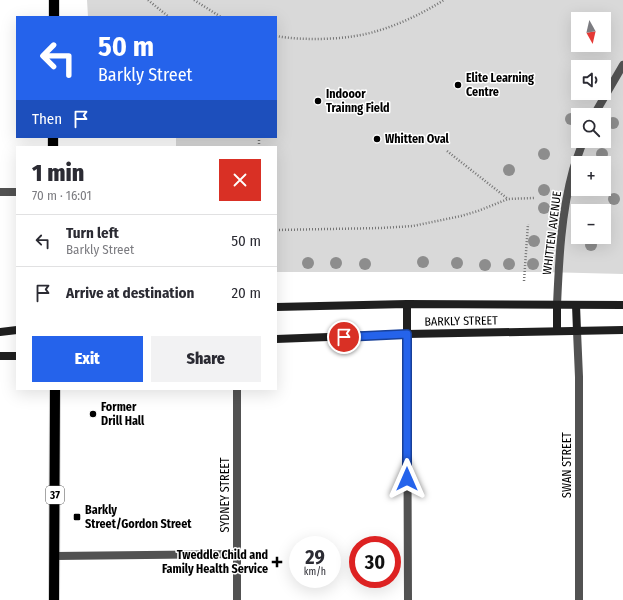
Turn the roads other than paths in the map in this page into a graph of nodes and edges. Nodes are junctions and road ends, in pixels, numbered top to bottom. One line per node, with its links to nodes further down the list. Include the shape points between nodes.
1 (54, 0): 2 (main road)
2 (54, 16)
3 (623, 65): 4 (street)
4 (598, 108)
5 (581, 148): 9 (street, WHITTEN AVENUE, via 564,214 559,251)
6 (0, 192): 7 (street)
7 (16, 192)
8 (406, 304): 9 (street, BARKLY STREET); 12 (street, BARKLY STREET); 18 (street)
9 (557, 305): 10 (street, BARKLY STREET); 15 (street)
10 (576, 305): 11 (street, BARKLY STREET); 16 (street)
11 (623, 305)
12 (277, 307)
13 (16, 330): 17 (street)
14 (623, 330): 16 (street, BARKLY STREET)
15 (557, 331): 16 (street, BARKLY STREET); 18 (street, BARKLY STREET)
16 (577, 331): 29 (street, SWAN STREET)
17 (0, 332)
18 (407, 334): 19 (street, BARKLY STREET); 28 (street)
19 (277, 339)
20 (0, 356): 21 (street)
21 (16, 356)
22 (55, 390): 25 (main road, 37)
23 (236, 390): 24 (street, SYDNEY STREET)
24 (237, 554): 25 (street); 27 (street, SYDNEY STREET)
25 (55, 556): 26 (main road, 37)
26 (54, 600)
27 (237, 600)
28 (408, 600)
29 (579, 600)

